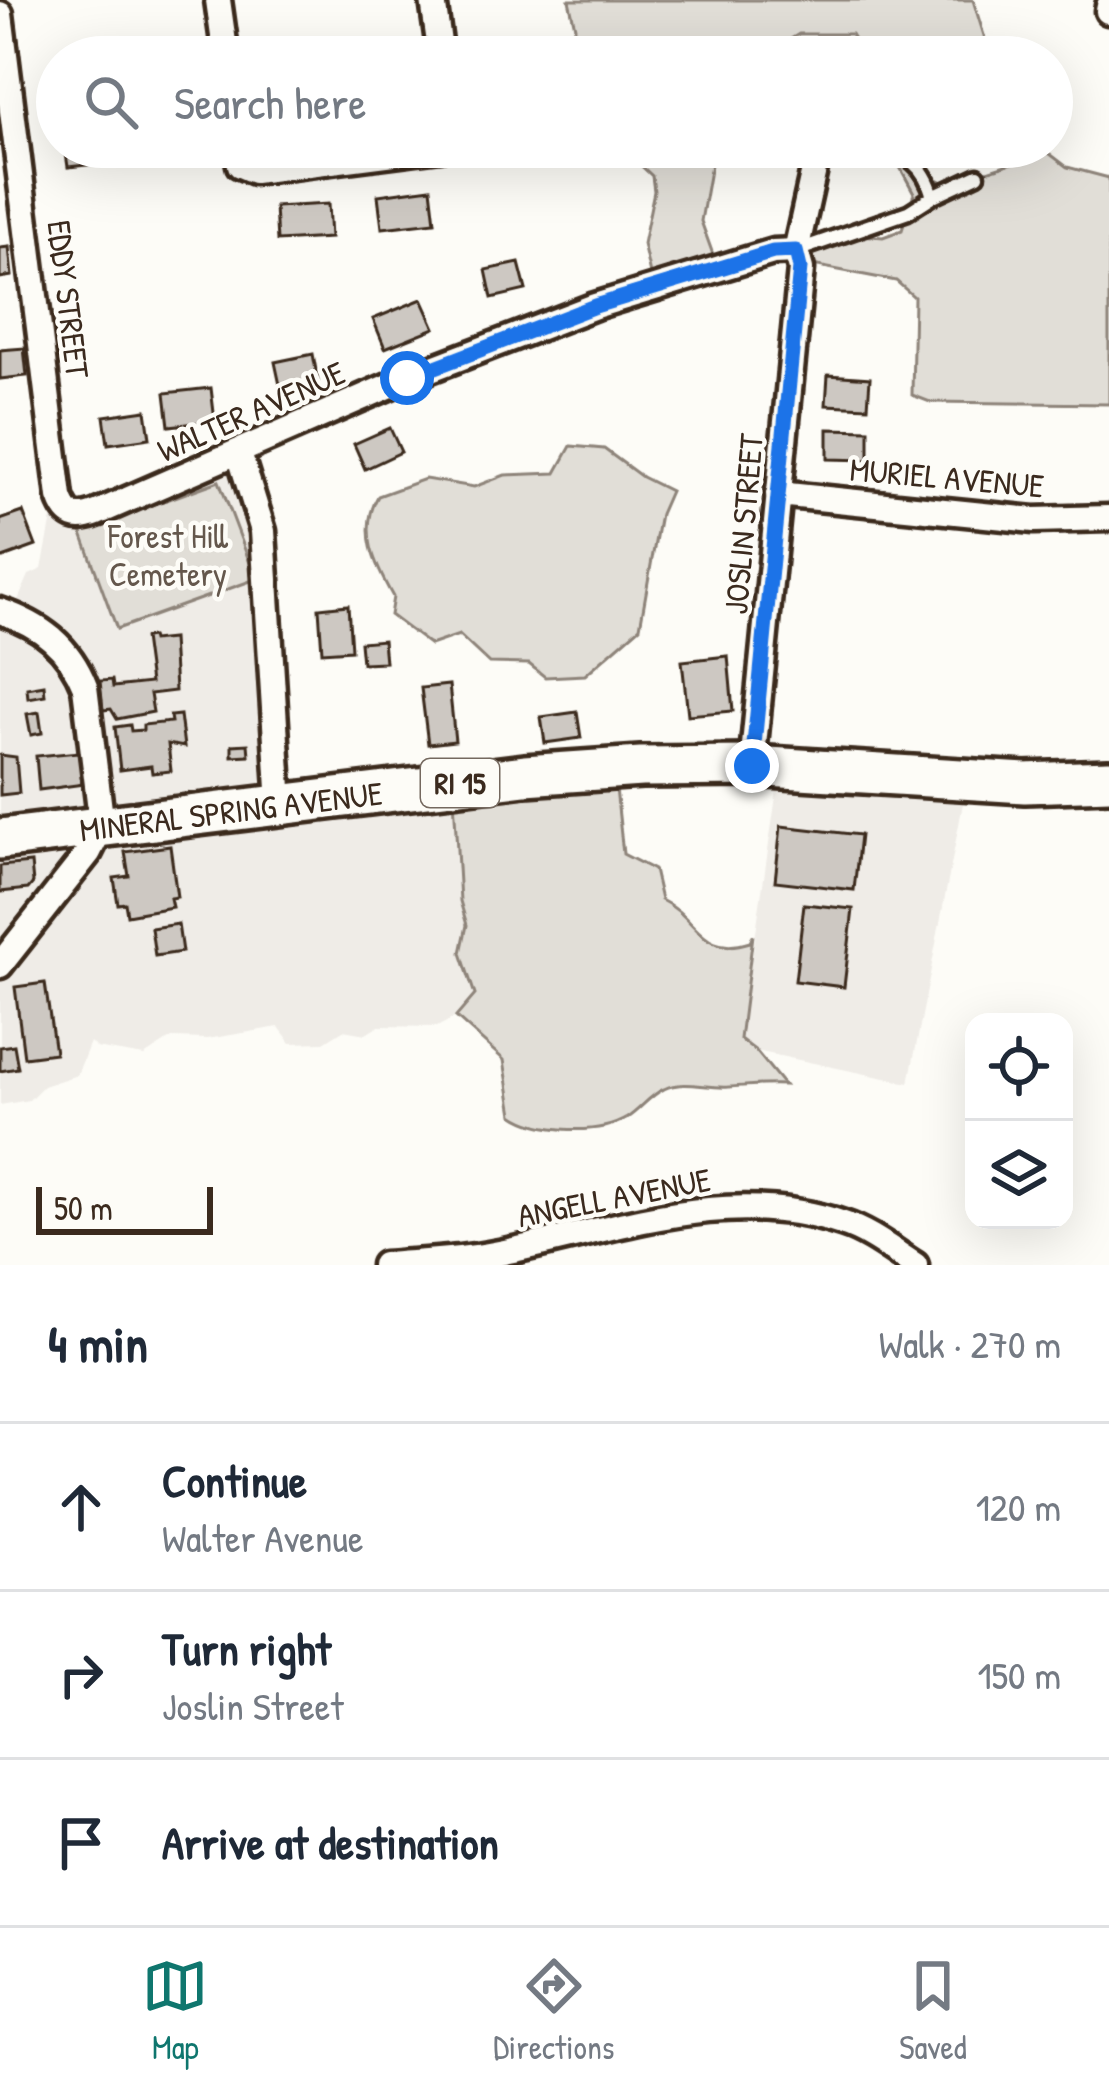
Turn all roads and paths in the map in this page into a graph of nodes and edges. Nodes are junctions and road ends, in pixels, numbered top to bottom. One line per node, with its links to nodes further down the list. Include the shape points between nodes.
1 (218, 0): 4 (street)
2 (434, 0): 5 (street)
3 (0, 14): 13 (street, EDDY STREET, via 60,497)
4 (223, 36)
5 (438, 36)
6 (814, 168): 10 (street, JOSLIN STREET)
7 (921, 168): 9 (lane)
8 (978, 176): 9 (lane)
9 (933, 196): 10 (lane)
10 (796, 251): 11 (street, WALTER AVENUE, via 595,306); 12 (street, JOSLIN STREET)
11 (239, 453): 13 (street, WALTER AVENUE); 18 (street, via 263,531)
12 (778, 494): 14 (street, MURIEL AVENUE, via 1034,520); 16 (street, JOSLIN STREET)
13 (73, 517)
14 (1109, 518)
15 (0, 611): 19 (street, via 53,637 78,670)
16 (752, 766): 17 (main road, MINERAL SPRING AVENUE / RI 15, via 1025,783); 18 (main road, MINERAL SPRING AVENUE / RI 15, via 526,776)
17 (1109, 779)
18 (280, 805): 19 (main road, MINERAL SPRING AVENUE / RI 15)
19 (102, 826): 20 (main road, MINERAL SPRING AVENUE / RI 15); 21 (street)
20 (0, 839)
21 (0, 965)
22 (384, 1265): 23 (street, ANGELL AVENUE, via 491,1255 629,1221 746,1208 848,1225)
23 (915, 1265)

